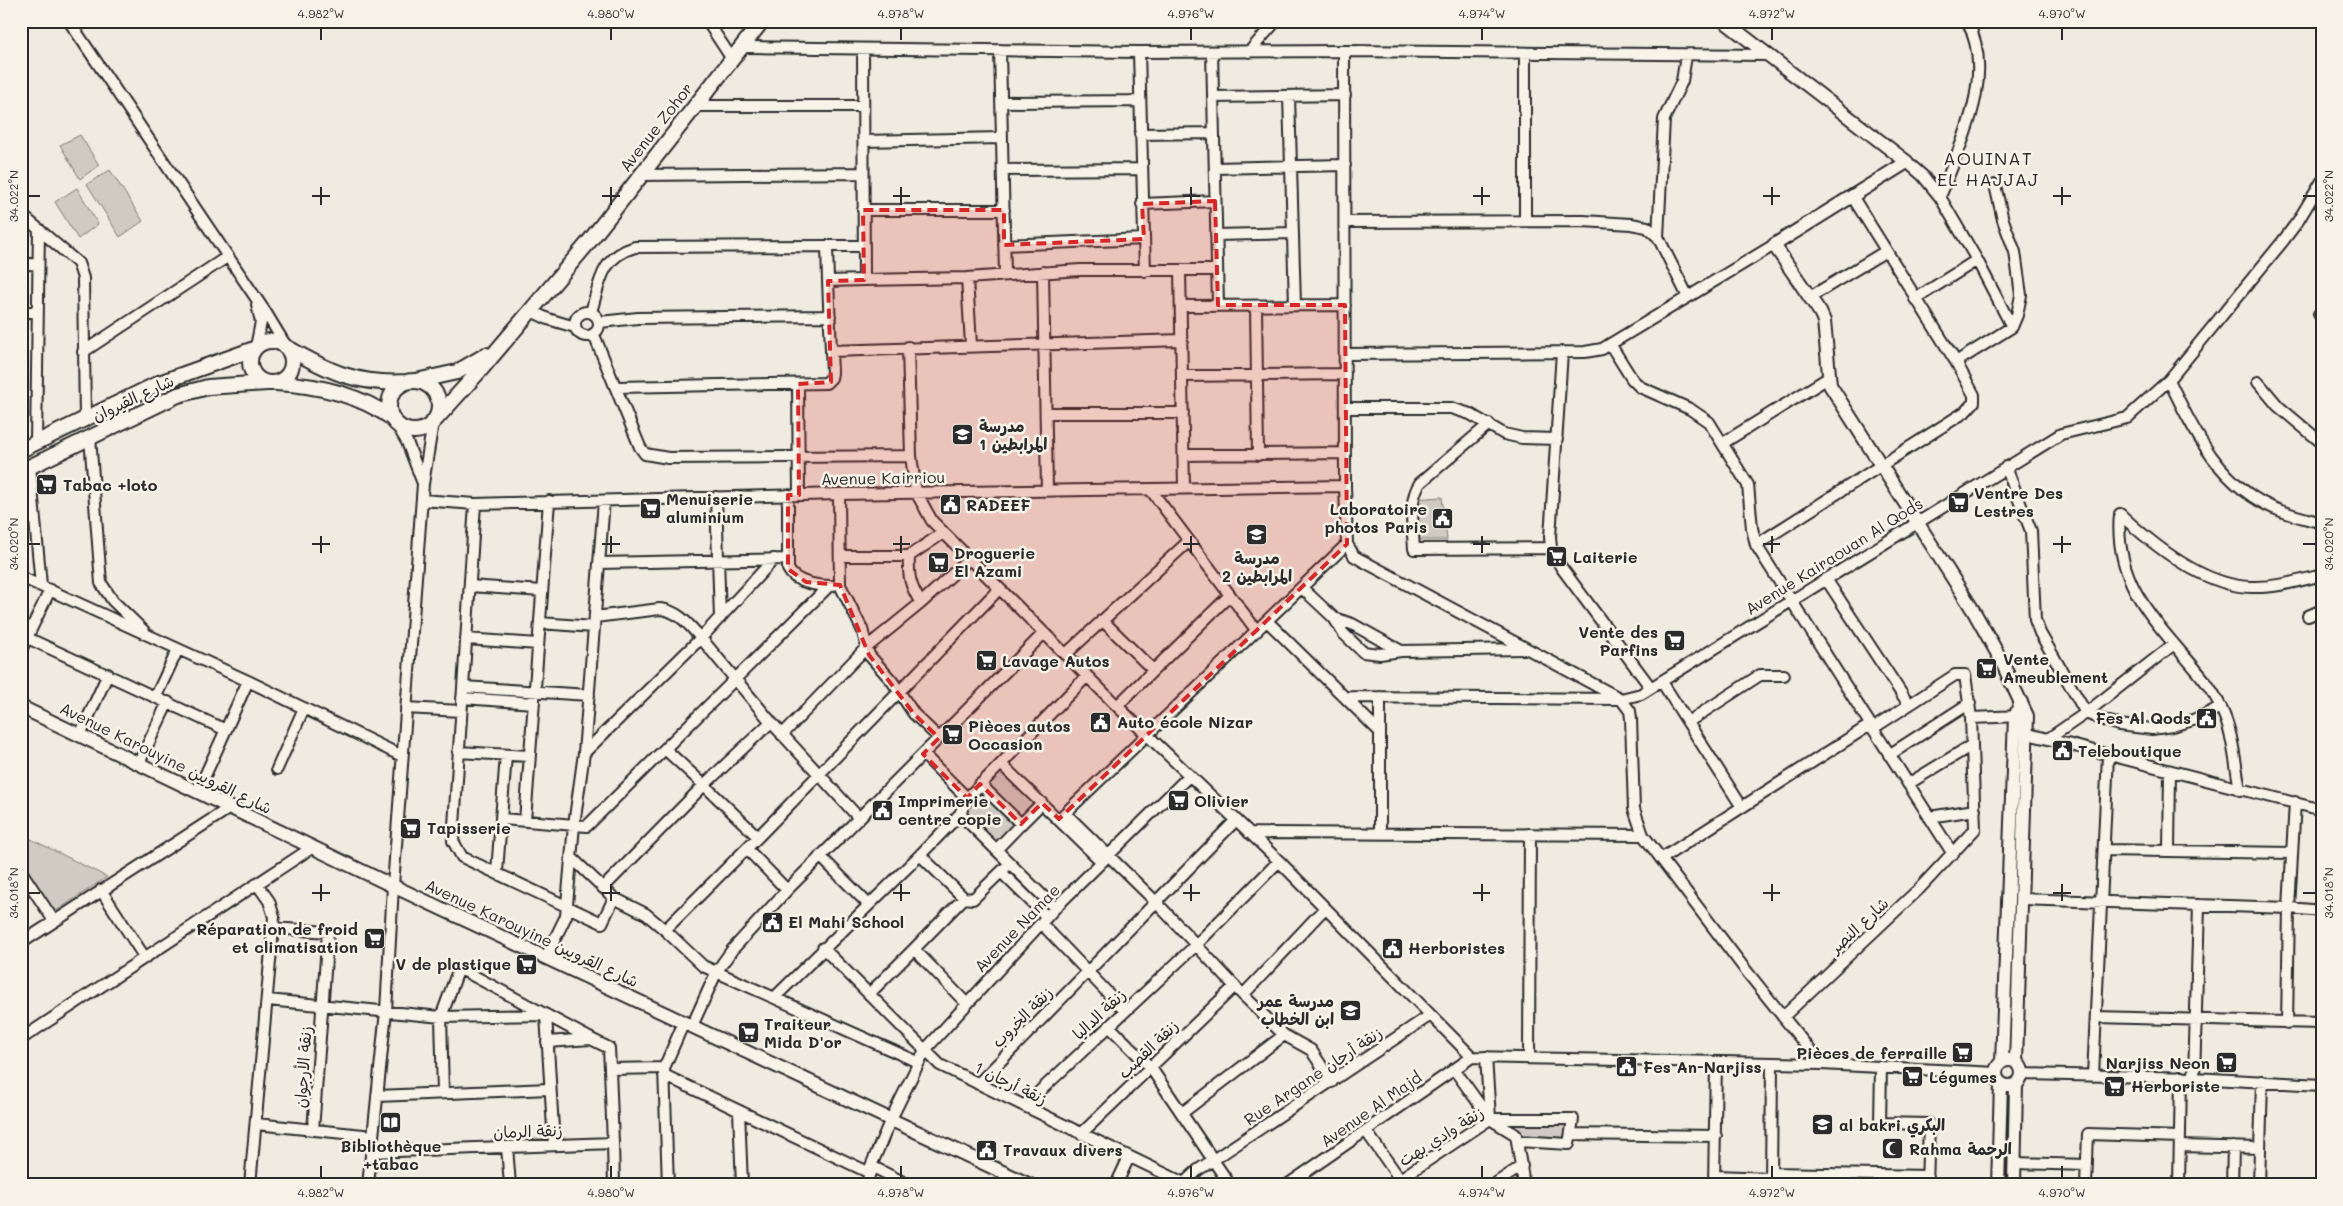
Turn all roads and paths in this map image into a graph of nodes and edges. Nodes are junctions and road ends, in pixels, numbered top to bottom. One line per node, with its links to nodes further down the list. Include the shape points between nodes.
1 (69, 21): 58 (street)
2 (707, 21): 17 (street)
3 (762, 21): 7 (main road, Avenue Zohor)
4 (1276, 21): 12 (street)
5 (1724, 21): 16 (street)
6 (1968, 21): 40 (street, via 1977,52 1976,89 1971,116)
7 (742, 47): 8 (street); 17 (main road, Avenue Zohor)
8 (863, 49): 9 (street); 24 (street)
9 (1000, 50): 10 (street); 22 (street)
10 (1139, 52): 11 (street); 21 (street)
11 (1212, 52): 12 (street); 20 (street)
12 (1249, 52): 13 (street)
13 (1344, 52): 14 (street); 18 (street)
14 (1525, 54): 15 (street); 47 (street)
15 (1686, 56): 16 (street); 51 (street, via 1682,81 1664,118)
16 (1768, 56): 29 (street)
17 (732, 59): 23 (main road, Avenue Zohor)
18 (1345, 95): 19 (street); 30 (street)
19 (1289, 96): 20 (street); 31 (street)
20 (1213, 97): 26 (street)
21 (1140, 101): 22 (street); 25 (street)
22 (1001, 102): 27 (street)
23 (694, 106): 24 (street); 36 (main road, Avenue Zohor)
24 (864, 106): 28 (street)
25 (1140, 134): 26 (street); 33 (street)
26 (1214, 134): 32 (street)
27 (1001, 138): 28 (street); 34 (street)
28 (864, 141): 35 (street)
29 (1907, 162): 39 (street); 40 (street)
30 (1345, 165): 31 (street); 46 (street)
31 (1292, 166): 32 (street); 49 (street)
32 (1215, 168): 41 (street)
33 (1141, 169): 34 (street); 42 (street)
34 (1003, 170): 44 (street)
35 (863, 173): 36 (street); 43 (street)
36 (641, 175): 79 (main road, Avenue Zohor)
37 (2322, 181): 105 (street, Avenue Kairaouan Al Qods, via 2283,241)
38 (1995, 185): 85 (street, via 2015,252 2020,284 2019,305)
39 (1852, 196): 54 (street); 57 (street)
40 (1940, 196): 59 (street)
41 (1215, 201): 42 (street); 50 (street)
42 (1142, 204): 52 (street)
43 (863, 210): 44 (street); 56 (street)
44 (1004, 210): 53 (street)
45 (21, 214): 48 (street)
46 (1346, 222): 47 (street); 76 (street)
47 (1525, 222): 51 (street, via 1631,224 1647,227)
48 (39, 229): 61 (street); 97 (street, via 78,263 83,278)
49 (1293, 233): 50 (street); 75 (street)
50 (1216, 235): 63 (street)
51 (1658, 237): 70 (street)
52 (1144, 239): 53 (street); 64 (street)
53 (1004, 245): 66 (street)
54 (1774, 245): 70 (street); 71 (street)
55 (827, 246): 56 (street); 69 (street); 82 (street, via 635,247 623,251 606,264)
56 (862, 246): 68 (street)
57 (1886, 251): 71 (street); 73 (street)
58 (227, 257): 72 (street); 97 (street)
59 (1977, 260): 73 (street); 85 (street)
60 (21, 263): 61 (street)
61 (38, 265): 81 (street)
62 (1180, 270): 63 (street); 64 (street); 77 (street)
63 (1217, 270): 74 (street)
64 (1145, 271): 65 (street)
65 (1043, 272): 66 (street); 89 (street)
66 (1005, 275): 67 (street)
67 (968, 278): 68 (street); 91 (street)
68 (864, 280): 69 (street)
69 (828, 281): 83 (street)
70 (1688, 297): 90 (street)
71 (1810, 297): 104 (street, via 1824,321)
72 (255, 299): 92 (street); 95 (street, via 261,322)
73 (1915, 299): 100 (street)
74 (1218, 305): 77 (street); 78 (street)
75 (1295, 305): 76 (street); 78 (street)
76 (1346, 305): 99 (street)
77 (1182, 306): 88 (street)
78 (1256, 306): 102 (street)
79 (531, 311): 86 (street); 93 (main road, Avenue Zohor)
80 (21, 312): 81 (street)
81 (37, 312): 120 (street)
82 (591, 312): 84 (street); 86 (street, via 579,315)
83 (830, 316): 84 (street, via 638,318); 96 (street)
84 (600, 322): 87 (street)
85 (2012, 326): 100 (street)
86 (575, 327): 87 (street, via 585,336)
87 (594, 334): 110 (street)
88 (1182, 340): 89 (street); 103 (street)
89 (1044, 343): 91 (street); 112 (street)
90 (1610, 344): 98 (street, via 1585,352); 121 (street, via 1632,380 1640,387 1702,415)
91 (970, 345): 94 (street)
92 (287, 347): 95 (main road, via 269,340); 106 (main road, via 318,365 348,376 372,382); 108 (main road, via 292,369 286,378)
93 (499, 347): 106 (main road, Avenue Zohor, via 457,372); 116 (main road, Avenue Zohor)
94 (908, 347): 96 (street); 128 (street)
95 (255, 348): 108 (main road, via 251,369 259,379); 114 (main road, شارع القيروان, via 174,377)
96 (830, 351): 109 (street, via 832,373 829,382)
97 (83, 352): 114 (street)
98 (1562, 352): 99 (street); 119 (street)
99 (1346, 354): 101 (street)
100 (1956, 362): 129 (street, via 1974,395 1973,405)
101 (1345, 374): 102 (street); 111 (street)
102 (1257, 375): 103 (street); 125 (street)
103 (1183, 376): 113 (street)
104 (1828, 378): 121 (street); 129 (street)
105 (2169, 380): 130 (street, Avenue Kairaouan Al Qods, via 2127,418 2062,434); 147 (street, via 2192,427 2229,479 2280,511)
106 (413, 381): 115 (main road, via 397,388 392,395 389,404); 116 (main road, via 425,384 436,395 438,410)
107 (2258, 382): 122 (street, via 2278,406)
108 (271, 383): 115 (main road, شارع القيروان, via 327,390 373,406); 118 (main road, شارع القيروان, via 192,390)
109 (798, 384): 110 (street); 127 (street)
110 (617, 387): 127 (street, via 638,442 646,454 668,458)
111 (1346, 408): 117 (street, via 1451,408); 124 (street)
112 (1046, 413): 113 (street); 136 (street)
113 (1183, 413): 126 (street)
114 (85, 419): 120 (main road, شارع القيروان)
115 (394, 421): 116 (main road, via 413,431 424,429); 132 (street, via 414,457)
116 (434, 421): 132 (street)
117 (1489, 424): 119 (street, via 1504,434 1522,438); 152 (street, via 1415,490 1414,549)
118 (90, 437): 131 (main road, شارع القيروان); 184 (street, via 100,583 113,601)
119 (1557, 439): 152 (street)
120 (36, 442): 123 (main road, شارع القيروان)
121 (1723, 443): 151 (street, via 1748,485)
122 (2322, 444)
123 (21, 450)
124 (1345, 453): 125 (street); 133 (street)
125 (1258, 454): 126 (street)
126 (1184, 455): 134 (street)
127 (799, 456): 128 (street); 140 (street)
128 (911, 456): 137 (street)
129 (1882, 465): 146 (street); 151 (street)
130 (2006, 467): 146 (street, Avenue Kairaouan Al Qods); 221 (street, via 2031,531 2035,620)
131 (26, 468): 166 (street)
132 (423, 484): 142 (street)
133 (1346, 486): 134 (street, Avenue Kairriou); 150 (street)
134 (1184, 488): 135 (street, Avenue Kairriou)
135 (1150, 489): 136 (street, Avenue Kairriou); 149 (street)
136 (1047, 490): 137 (street, Avenue Kairriou)
137 (916, 492): 138 (street, Avenue Kairriou); 148 (street)
138 (839, 494): 140 (street, Avenue Kairriou); 153 (street)
139 (788, 495): 140 (street, Avenue Kairriou); 141 (street, Avenue Kairriou); 156 (street)
140 (798, 495)
141 (716, 497): 144 (street, Avenue Kairriou); 158 (street)
142 (422, 500): 145 (street, Avenue Kairriou); 219 (street)
143 (549, 501): 144 (street, Avenue Kairriou); 145 (street, Avenue Kairriou); 169 (street)
144 (604, 501): 159 (street)
145 (475, 504): 164 (street)
146 (1918, 521): 162 (street, Avenue Kairaouan Al Qods); 222 (street, via 1976,615 2021,702)
147 (2322, 523)
148 (943, 533): 154 (street); 157 (street)
149 (1189, 541): 170 (street); 177 (street)
150 (1346, 544): 168 (street); 191 (street, via 1354,556)
151 (1756, 545): 171 (street)
152 (1551, 548): 202 (street, via 1561,567)
153 (840, 556): 154 (street); 163 (street)
154 (910, 556): 172 (street, via 908,579)
155 (774, 559): 156 (street); 158 (street); 175 (street)
156 (788, 559): 165 (street, via 791,575 812,584)
157 (968, 559): 167 (street); 172 (street)
158 (718, 561): 159 (street); 175 (street)
159 (599, 563): 179 (street)
160 (2322, 575): 188 (street, via 2285,585 2250,588 2215,579 2170,555 2120,514 2120,551 2128,580)
161 (21, 577): 166 (street)
162 (1826, 579): 171 (street, Avenue Kairaouan Al Qods); 214 (street)
163 (840, 585): 165 (street); 189 (street, via 862,629)
164 (470, 586): 169 (street); 186 (street)
165 (829, 586): 199 (street)
166 (45, 587): 183 (street); 184 (street)
167 (998, 588): 182 (street); 204 (street)
168 (1302, 588): 176 (street); 178 (street)
169 (542, 592): 180 (street)
170 (1230, 595): 181 (street); 195 (street)
171 (1791, 601): 201 (street, Avenue Kairaouan Al Qods); 226 (street)
172 (921, 603): 189 (street)
173 (2322, 610): 174 (street)
174 (2308, 616)
175 (720, 618): 185 (street)
176 (1334, 618): 193 (street); 193 (street, via 1343,633 1363,652)
177 (1102, 620): 194 (street); 195 (street)
178 (1267, 621): 181 (street); 208 (street)
179 (595, 622): 180 (street); 185 (street, via 660,609 670,610); 206 (street)
180 (540, 623): 187 (street)
181 (1257, 631): 230 (street)
182 (1044, 633): 194 (street); 233 (street)
183 (24, 636): 192 (street); 196 (street)
184 (150, 636): 190 (street)
185 (701, 638): 199 (street); 238 (street)
186 (466, 639): 187 (street); 205 (street)
187 (538, 644): 203 (street)
188 (2174, 644): 217 (street, via 2202,677); 221 (street)
189 (866, 646): 204 (street, via 874,662); 232 (street)
190 (178, 649): 200 (street); 207 (street)
191 (1527, 649): 193 (street); 210 (street)
192 (21, 650)
193 (1402, 651)
194 (1066, 654): 198 (street)
195 (1153, 670): 215 (street)
196 (108, 674): 207 (street); 231 (street)
197 (1784, 675): 225 (street, via 1760,675)
198 (1087, 676): 215 (street); 246 (street)
199 (736, 679): 224 (street); 236 (street)
200 (248, 681): 218 (street); 227 (street)
201 (1662, 682): 202 (street, Avenue Kairaouan Al Qods); 225 (street)
202 (1651, 688): 210 (street, Avenue Kairaouan Al Qods)
203 (535, 692): 205 (street); 206 (street); 212 (street)
204 (900, 692): 233 (street, via 914,714); 249 (street)
205 (462, 693): 212 (street); 220 (street)
206 (589, 695): 238 (street)
207 (156, 696): 211 (street)
208 (1346, 696): 209 (street, Avenue Kairaouan Al Qods); 228 (street)
209 (1380, 697): 210 (street, Avenue Kairaouan Al Qods); 228 (street)
210 (1621, 699): 275 (street, via 1630,711 1634,808)
211 (168, 702): 227 (street); 245 (street)
212 (534, 703): 244 (street)
213 (1970, 703): 214 (street, شارع النصر, via 1967,680 1961,674); 223 (street, شارع النصر); 240 (street)
214 (1909, 705): 226 (street)
215 (1117, 706): 230 (street)
216 (21, 707): 231 (street, Avenue Karouyine شارع القرويين)
217 (2221, 707): 221 (street, via 2193,720 2152,729 2119,725); 254 (street)
218 (304, 708): 243 (street); 247 (street)
219 (406, 708): 220 (street); 243 (street)
220 (461, 711): 237 (street)
221 (2086, 713): 234 (street)
222 (2021, 716): 223 (street); 229 (street)
223 (1971, 718): 235 (street, شارع النصر)
224 (771, 722): 232 (street); 253 (street)
225 (1688, 722): 260 (street)
226 (1871, 727): 240 (street); 260 (street)
227 (226, 730): 255 (street)
228 (1380, 731): 273 (street)
229 (2021, 732): 234 (street); 301 (street); 359 (street)
230 (1146, 734): 250 (street); 264 (street)
231 (80, 735): 245 (street, Avenue Karouyine شارع القرويين)
232 (782, 735): 249 (street)
233 (939, 738): 239 (street)
234 (2048, 739): 241 (street)
235 (1972, 745): 252 (street); 261 (street, شارع النصر)
236 (666, 749): 253 (street); 271 (street, via 588,826)
237 (458, 752): 242 (street); 292 (street, via 453,841 462,857)
238 (584, 753): 271 (street)
239 (923, 754): 256 (street); 266 (street)
240 (1889, 754): 252 (street)
241 (2108, 754): 248 (street); 280 (street)
242 (506, 755): 244 (street); 267 (street)
243 (402, 756): 295 (street)
244 (529, 756): 269 (street)
245 (139, 763): 255 (street, Avenue Karouyine شارع القرويين)
246 (1001, 764): 251 (street); 258 (street)
247 (277, 769)
248 (2170, 770): 254 (street); 281 (street)
249 (818, 776): 266 (street); 276 (street)
250 (1188, 776): 268 (street); 287 (street, Avenue Namae)
251 (980, 784): 256 (street); 270 (street)
252 (1908, 784): 265 (street)
253 (704, 785): 276 (street); 296 (street)
254 (2240, 790): 257 (street)
255 (198, 791): 259 (street, Avenue Karouyine شارع القرويين)
256 (968, 798): 263 (street)
257 (2295, 802): 262 (street); 282 (street)
258 (1042, 803): 264 (street); 270 (street)
259 (231, 807): 277 (street, Avenue Karouyine شارع القرويين); 297 (street)
260 (1742, 807): 288 (street)
261 (1975, 810): 265 (street); 283 (street, شارع النصر, via 1975,828)
262 (2322, 810)
263 (960, 814): 279 (street); 284 (street)
264 (1062, 816): 287 (street)
265 (1929, 817): 283 (street)
266 (858, 818): 285 (street)
267 (501, 820): 269 (street); 292 (street)
268 (1236, 820): 272 (street); 302 (street, زنقة الخروب)
269 (525, 821): 271 (street)
270 (1021, 824): 279 (street)
271 (574, 825): 286 (street)
272 (1249, 832): 273 (street); 289 (street)
273 (1380, 832): 274 (street)
274 (1530, 834): 275 (street); 349 (street)
275 (1643, 835): 288 (street)
276 (758, 836): 278 (street)
277 (313, 847): 294 (street); 295 (street, Avenue Karouyine شارع القرويين)
278 (747, 849): 298 (street); 314 (street)
279 (996, 850): 290 (street)
280 (2105, 850): 281 (street); 303 (street)
281 (2169, 850): 282 (street)
282 (2292, 853): 309 (street)
283 (1953, 854): 335 (street, شارع النصر)
284 (920, 855): 300 (street); 304 (street)
285 (820, 856): 298 (street); 304 (street)
286 (572, 857): 296 (street); 306 (street)
287 (1106, 858): 302 (street); 307 (street, Avenue Namae)
288 (1661, 859): 335 (street)
289 (1280, 861): 308 (street); 316 (street, زنقة الداليا)
290 (1009, 863): 293 (street); 307 (street)
291 (21, 871): 312 (street)
292 (497, 872): 306 (street)
293 (1001, 872): 300 (street, via 973,899); 311 (street)
294 (257, 884): 313 (street, via 273,910); 319 (street)
295 (393, 886): 320 (street, Avenue Karouyine شارع القرويين); 330 (street)
296 (603, 888): 299 (street)
297 (101, 890): 312 (street); 319 (street)
298 (787, 890): 321 (street)
299 (614, 898): 306 (street, via 602,923); 314 (street, via 646,914)
300 (964, 898): 318 (street)
301 (2022, 900): 303 (street); 360 (street)
302 (1156, 901): 316 (street); 322 (street, زنقة الخروب)
303 (2101, 901): 305 (street); 336 (street)
304 (868, 904): 317 (street)
305 (2199, 905): 309 (street); 337 (street)
306 (567, 907): 320 (street, via 566,916)
307 (1055, 908): 311 (street, Avenue Namae)
308 (1326, 908): 325 (street); 334 (street)
309 (2289, 908): 310 (street); 338 (street)
310 (2322, 911)
311 (1044, 920): 322 (street); 328 (street, Avenue Namae)
312 (54, 921): 315 (street)
313 (273, 928): 327 (street); 329 (street, زنقة الأرجوان, via 328,932)
314 (665, 930): 321 (street, via 703,966)
315 (21, 943)
316 (1196, 945): 323 (street); 331 (street, زنقة الداليا)
317 (824, 948): 324 (street, زنقة أرجان 1); 326 (street)
318 (914, 950): 324 (street); 328 (street)
319 (145, 958): 343 (street)
320 (546, 958): 340 (street, Avenue Karouyine شارع القرويين)
321 (717, 971): 326 (street); 340 (street)
322 (1088, 972): 331 (street); 366 (street, زنقة الخروب)
323 (1235, 986): 325 (street); 355 (street, زنقة القصب)
324 (869, 994): 346 (street, زنقة أرجان 1)
325 (1243, 995): 342 (street)
326 (775, 997): 350 (street)
327 (268, 1000): 329 (street); 376 (street)
328 (966, 1003): 346 (street, Avenue Namae)
329 (323, 1006): 330 (street); 377 (street, زنقة الأرجوان)
330 (386, 1011): 332 (street); 370 (street)
331 (1125, 1011): 341 (street, زنقة الداليا)
332 (441, 1016): 333 (street); 333 (street, via 459,968); 369 (street)
333 (546, 1016): 344 (street); 345 (street)
334 (1429, 1016): 347 (street); 364 (street, Rue Argane زنقة أرجان)
335 (1783, 1017): 353 (street)
336 (2096, 1017): 337 (street); 361 (street)
337 (2196, 1020): 338 (street); 363 (street)
338 (2288, 1023): 339 (street)
339 (2322, 1023)
340 (688, 1024): 358 (street); 374 (street, Avenue Karouyine شارع القرويين)
341 (1110, 1026): 355 (street); 371 (street, زنقة الداليا)
342 (1284, 1035): 364 (street, via 1311,1050); 373 (street)
343 (21, 1039)
344 (591, 1039): 345 (street); 356 (street, via 609,1048)
345 (547, 1042): 368 (street)
346 (924, 1050): 350 (street, Avenue Namae); 366 (street, زنقة أرجان 1, via 940,1065)
347 (1472, 1058): 348 (street); 357 (street, Avenue Al Majd)
348 (1486, 1058): 349 (street); 375 (street)
349 (1529, 1058): 351 (street)
350 (918, 1062): 374 (street, Avenue Namae)
351 (1716, 1062): 352 (street); 382 (street)
352 (1772, 1063): 353 (street); 397 (street)
353 (1821, 1064): 354 (street)
354 (1881, 1067): 359 (street); 400 (street, via 1880,1123 1929,1124)
355 (1150, 1068): 373 (street); 379 (street, زنقة القصب)
356 (610, 1070): 358 (street); 385 (street)
357 (1454, 1070): 375 (street); 378 (street, Avenue Al Majd)
358 (664, 1072): 372 (street); 407 (street)
359 (2000, 1073): 360 (street, via 2008,1086); 360 (street, via 2010,1060); 417 (street)
360 (2018, 1074): 361 (street); 393 (street)
361 (2093, 1076): 362 (street)
362 (2181, 1078): 363 (street); 384 (street)
363 (2194, 1078): 365 (street)
364 (1332, 1082): 392 (street, Rue Argane زنقة أرجان)
365 (2262, 1082): 367 (street); 389 (street)
366 (978, 1084): 371 (street, زنقة أرجان 1)
367 (2322, 1085)
368 (549, 1089): 369 (street); 386 (street)
369 (443, 1093): 370 (street)
370 (377, 1096): 381 (street)
371 (1024, 1106): 379 (street, زنقة أرجان 1)
372 (739, 1111): 396 (street); 408 (street)
373 (1182, 1113): 392 (street)
374 (891, 1119): 396 (street, Avenue Namae); 411 (street, Avenue Karouyine شارع القرويين)
375 (1490, 1119): 380 (street, زنقة وادي بهت, via 1572,1119); 383 (street); 401 (street, زنقة وادي بهت)
376 (256, 1124): 377 (street); 403 (street)
377 (313, 1130): 381 (street)
378 (1366, 1131): 401 (street); 414 (street, Avenue Al Majd)
379 (1081, 1134): 391 (street, زنقة أرجان 1)
380 (1571, 1134): 382 (street); 383 (street, via 1569,1144)
381 (373, 1136): 390 (street)
382 (1716, 1136): 399 (street)
383 (1516, 1138): 394 (street)
384 (2180, 1141): 388 (street); 395 (street, via 2088,1134); 420 (street)
385 (612, 1143): 386 (street, زنقة الرمان); 406 (street)
386 (554, 1145): 387 (street, زنقة الرمان)
387 (507, 1147): 390 (street, زنقة الرمان); 405 (street)
388 (2233, 1147): 389 (street); 421 (street)
389 (2260, 1148): 422 (street)
390 (371, 1152): 404 (street)
391 (1129, 1157): 402 (street, زنقة أرجان 1); 412 (street)
392 (1214, 1160): 402 (street, زنقة أرجان 1); 413 (street)
393 (2014, 1163): 395 (street); 418 (street)
394 (1522, 1166): 415 (street); 416 (street)
395 (2087, 1166): 419 (street)
396 (871, 1170): 409 (street, Avenue Namae); 410 (street)
397 (1771, 1178): 398 (street); 399 (street)
398 (1832, 1179): 400 (street)
399 (1715, 1180)
400 (1928, 1180)
401 (1402, 1182)
402 (1183, 1184)
403 (250, 1185)
404 (368, 1185)
405 (510, 1185)
406 (614, 1185)
407 (668, 1185)
408 (742, 1185)
409 (867, 1185)
410 (909, 1185)
411 (1030, 1185)
412 (1116, 1185)
413 (1230, 1185)
414 (1287, 1185)
415 (1493, 1185)
416 (1524, 1185)
417 (1998, 1185)
418 (2014, 1185)
419 (2086, 1185)
420 (2179, 1185)
421 (2232, 1185)
422 (2259, 1185)

